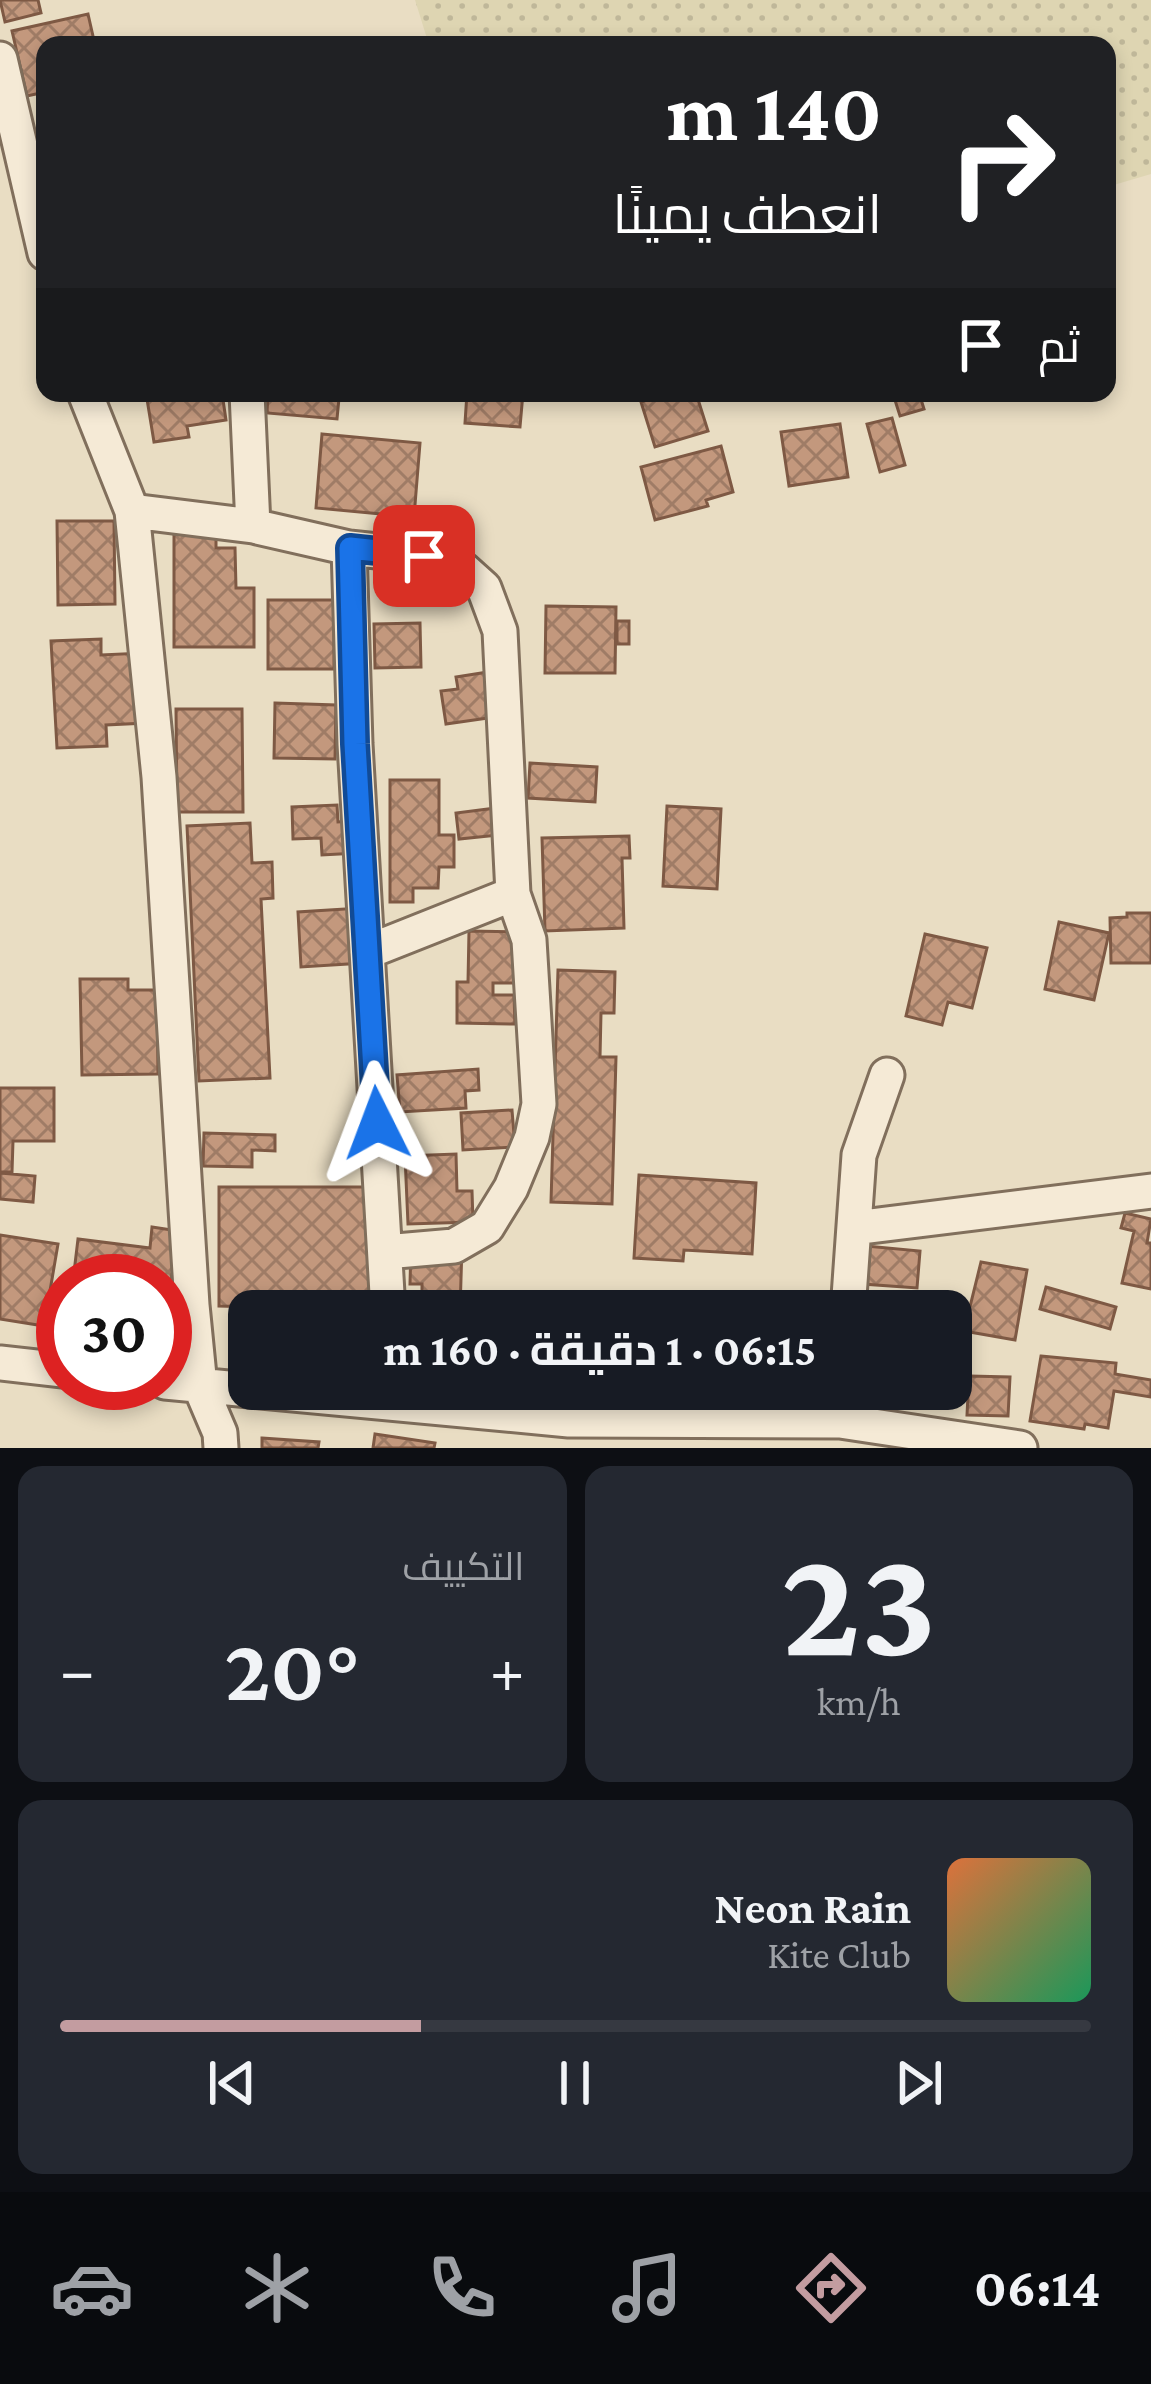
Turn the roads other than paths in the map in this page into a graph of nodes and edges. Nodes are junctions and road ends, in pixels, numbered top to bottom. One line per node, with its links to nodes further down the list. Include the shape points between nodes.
1 (0, 58): 2 (street)
2 (36, 197)
3 (90, 402): 5 (street)
4 (247, 402): 6 (street)
5 (132, 511): 6 (street); 19 (street, via 159,777)
6 (253, 526): 7 (street)
7 (350, 548): 8 (street, via 424,556 464,570 493,604); 9 (street)
8 (513, 894): 9 (street); 13 (street, via 530,940 539,1104 532,1137 488,1227 454,1246)
9 (367, 952): 13 (street)
10 (887, 1075): 12 (street, via 859,1155)
11 (1151, 1191): 12 (street)
12 (854, 1228): 15 (street)
13 (385, 1252): 14 (street)
14 (387, 1290)
15 (850, 1290)
16 (0, 1363): 17 (street)
17 (36, 1367)
18 (192, 1385): 19 (street)
19 (200, 1386): 20 (street); 24 (street)
20 (228, 1387)
21 (458, 1410): 23 (street)
22 (852, 1421): 23 (street); 25 (street)
23 (569, 1434)
24 (221, 1448)
25 (1020, 1448)

